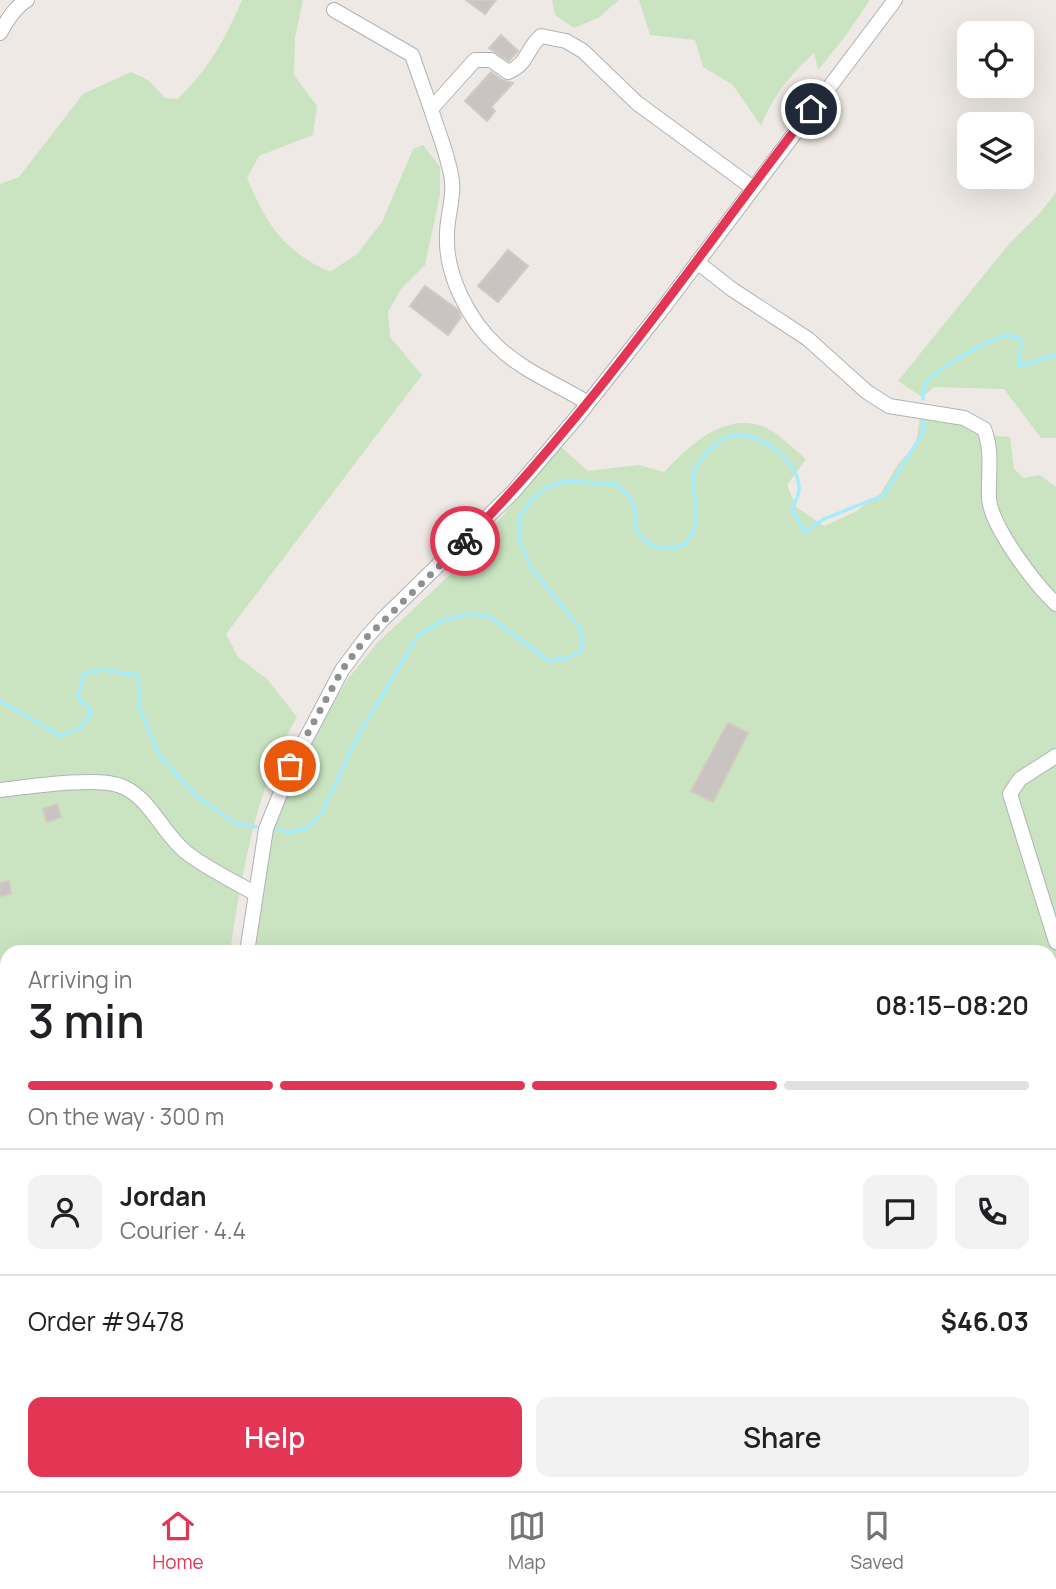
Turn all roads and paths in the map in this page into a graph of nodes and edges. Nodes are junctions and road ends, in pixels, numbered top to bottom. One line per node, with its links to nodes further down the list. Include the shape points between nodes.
1 (27, 0): 4 (street)
2 (895, 0): 6 (street)
3 (334, 10): 5 (street, via 412,55)
4 (0, 33)
5 (431, 109): 6 (street, via 475,60 491,60 508,72 519,68 535,41 547,35 583,51 637,103); 8 (street, via 452,181 447,258 469,312 499,349)
6 (753, 188): 7 (street)
7 (697, 262): 8 (street); 9 (street, via 808,340 889,406 964,418 984,429 989,442 989,503 1008,544)
8 (588, 403): 12 (street, via 513,492 383,619 342,670 290,766 275,805 266,829)
9 (1056, 604)
10 (1056, 756): 13 (street, via 1020,779 1010,794)
11 (0, 790): 12 (street, via 101,781 119,785 145,804 186,852)
12 (256, 894): 14 (street)
13 (1056, 942)
14 (248, 945)

